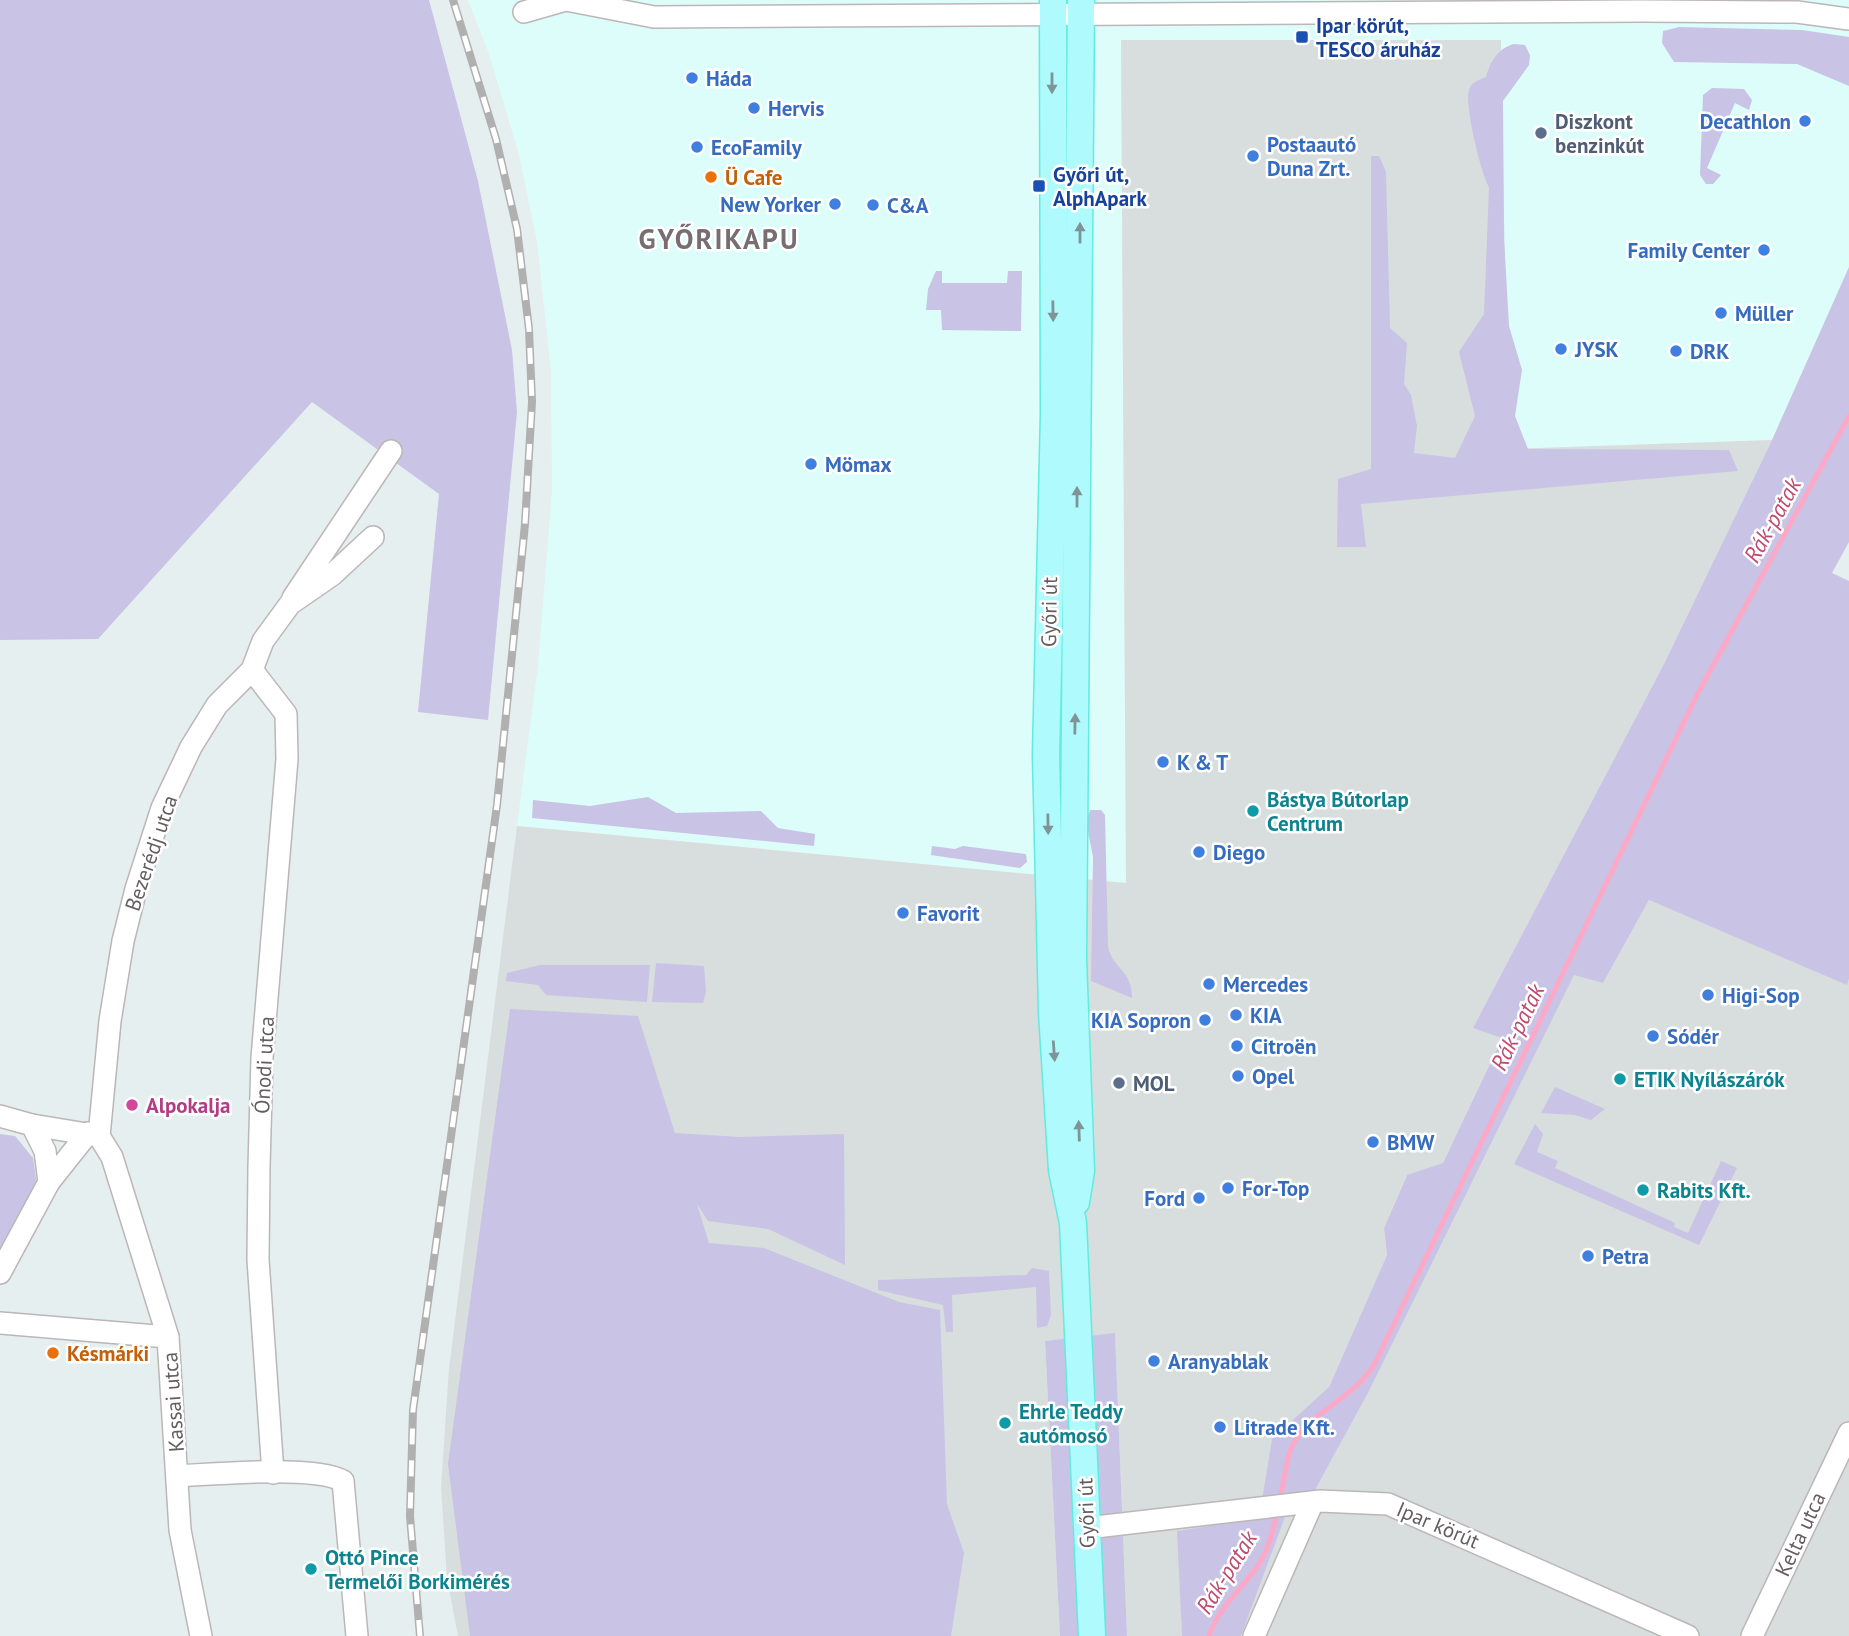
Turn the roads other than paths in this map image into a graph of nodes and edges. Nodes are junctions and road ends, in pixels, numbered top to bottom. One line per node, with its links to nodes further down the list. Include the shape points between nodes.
1 (1346, 6): 3 (street); 5 (street, via 1797,12)
2 (1052, 7): 3 (street); 4 (street, via 654,17 566,1); 14 (main road, Győri út, one-way to 14, via 1054,414 1046,755 1052,1024 1062,1170)
3 (1081, 7): 14 (main road, Győri út, one-way to 3, via 1081,1171 1073,960)
4 (524, 12)
5 (1849, 19)
6 (391, 451): 8 (street, Bezerédj utca)
7 (373, 537): 8 (street, Bezerédj utca, via 332,575)
8 (290, 604): 9 (street, Bezerédj utca, via 263,641)
9 (252, 670): 12 (street, Bezerédj utca, via 217,705 191,747 155,831 123,941); 19 (street, Ónodi utca, via 286,714 287,725 262,1058 259,1167 258,1259)
10 (0, 1116): 11 (street)
11 (32, 1125): 12 (street); 13 (street, via 45,1151)
12 (94, 1135): 13 (street); 17 (street, Kassai utca, via 112,1157)
13 (49, 1182): 15 (street)
14 (1073, 1223): 22 (main road, Győri út)
15 (0, 1273)
16 (0, 1323): 17 (street)
17 (169, 1336): 20 (street, Kassai utca)
18 (1849, 1433): 28 (street, Kelta utca)
19 (273, 1473): 20 (street); 24 (street, via 343,1481)
20 (178, 1476): 23 (street, Kassai utca, via 180,1530)
21 (1312, 1504): 22 (street, Ipar körút); 26 (street); 27 (street, Ipar körút, via 1358,1500 1388,1504)
22 (1087, 1528): 25 (main road, Győri út)
23 (201, 1636)
24 (357, 1636)
25 (1091, 1636)
26 (1254, 1636)
27 (1688, 1636)
28 (1752, 1636)

